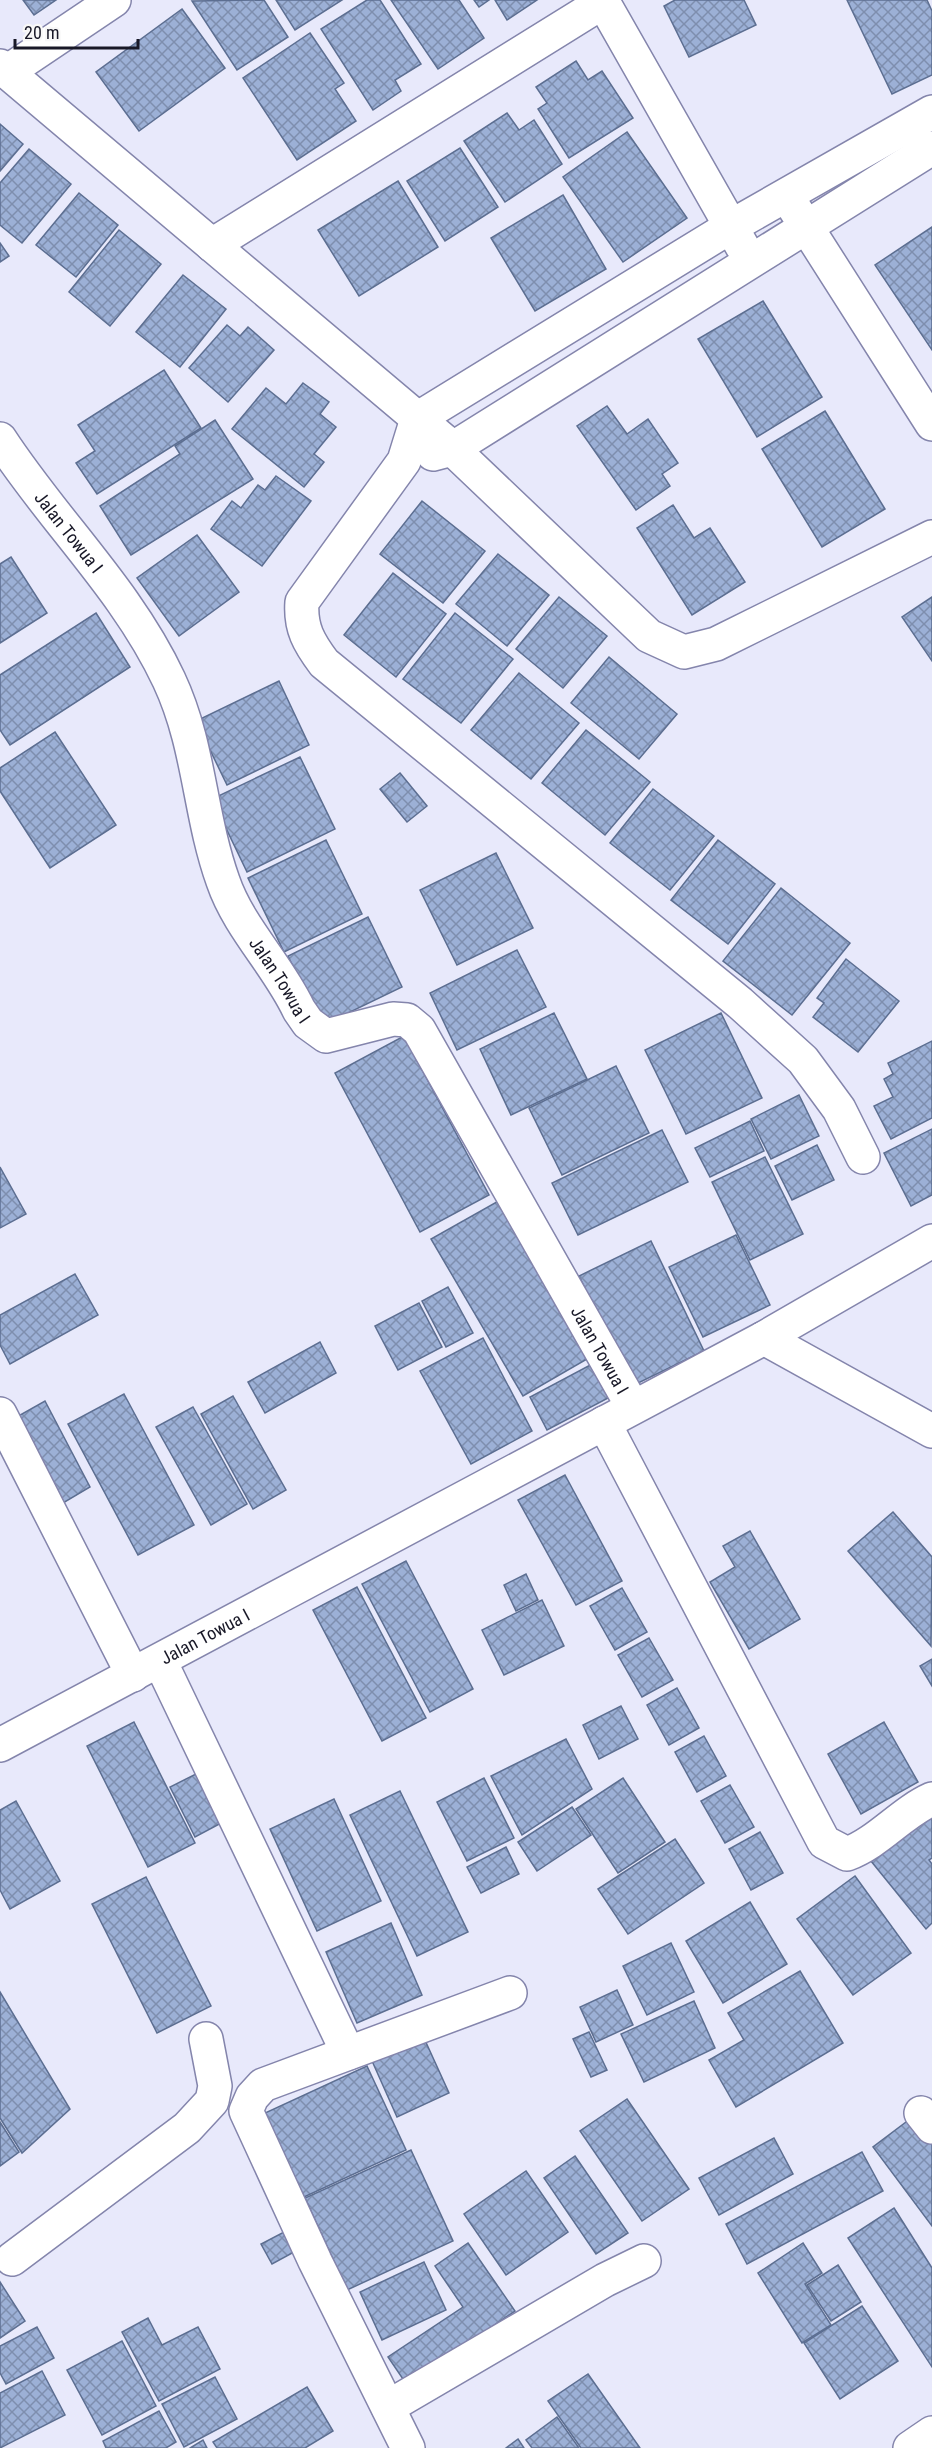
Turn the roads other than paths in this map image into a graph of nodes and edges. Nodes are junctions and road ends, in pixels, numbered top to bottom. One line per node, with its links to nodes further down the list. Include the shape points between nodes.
1 (114, 0): 3 (street)
2 (603, 1): 9 (street); 11 (street)
3 (3, 69): 11 (street)
4 (932, 112): 5 (street)
5 (878, 143): 7 (street); 8 (street)
6 (932, 148): 7 (street)
7 (896, 171): 10 (street)
8 (786, 195): 9 (street); 10 (street)
9 (730, 227): 12 (street); 13 (street)
10 (807, 228): 12 (street); 14 (street)
11 (212, 245): 13 (street)
12 (751, 260): 16 (street)
13 (417, 419): 16 (street); 17 (street)
14 (932, 424)
15 (2, 448): 22 (street, Jalan Towua I, via 104,575 169,680 186,719 212,849 224,885 299,1010 308,1023 326,1036 393,1019 407,1020 419,1030)
16 (452, 449): 17 (street); 18 (street, via 649,636 684,652 716,644)
17 (404, 461): 19 (street, via 302,602 304,632 312,647 324,663 740,1003 803,1060 839,1109)
18 (932, 537)
19 (863, 1157)
20 (932, 1241): 21 (street, Jalan Towua I)
21 (764, 1338): 22 (street, Jalan Towua I); 25 (street)
22 (633, 1407): 24 (street, Jalan Towua I)
23 (0, 1414): 26 (street)
24 (604, 1424): 26 (street, Jalan Towua I); 28 (street, via 824,1842 847,1854 864,1847)
25 (932, 1431)
26 (146, 1668): 27 (street, Jalan Towua I); 31 (street)
27 (0, 1745)
28 (932, 1799)
29 (510, 1993): 31 (street)
30 (206, 2038): 32 (street)
31 (348, 2053): 33 (street, via 263,2085)
32 (215, 2086): 33 (street); 34 (street, via 212,2101 188,2128)
33 (252, 2097): 36 (street, via 246,2111 251,2126)
34 (12, 2259)
35 (644, 2261): 36 (street)
36 (388, 2407): 38 (street)
37 (932, 2433): 39 (street)
38 (408, 2448)
39 (910, 2448)

